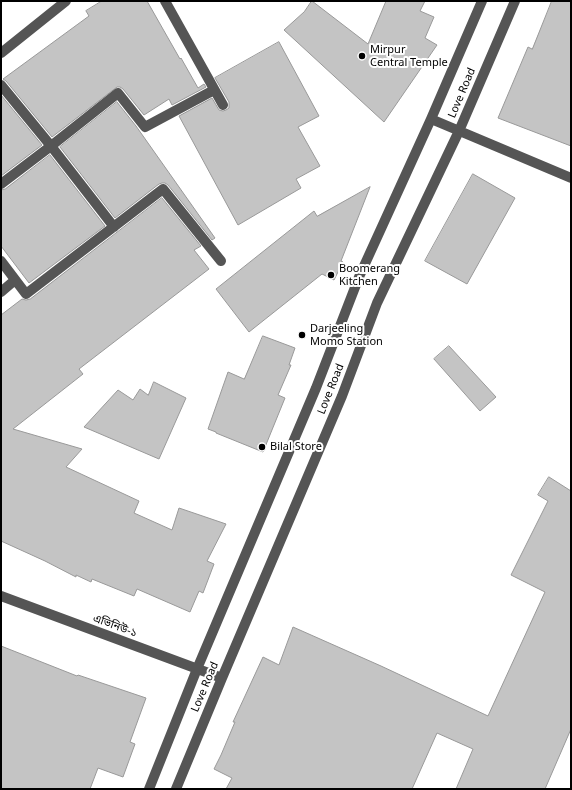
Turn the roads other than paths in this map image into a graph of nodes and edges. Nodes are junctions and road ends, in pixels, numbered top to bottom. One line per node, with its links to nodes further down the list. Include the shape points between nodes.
1 (66, 1): 5 (street)
2 (165, 1): 7 (street)
3 (482, 1): 9 (street, Love Road)
4 (515, 1): 10 (street, Love Road)
5 (1, 52)
6 (1, 85): 11 (street)
7 (214, 90): 8 (street); 11 (street, via 145,127 118,93)
8 (222, 105)
9 (431, 119): 10 (street); 20 (street, Love Road, via 359,277 316,388)
10 (459, 131): 12 (street); 21 (street, Love Road, via 377,303 342,396)
11 (51, 146): 13 (street); 14 (street)
12 (571, 178)
13 (1, 184)
14 (114, 227): 16 (street, via 163,189); 17 (street, via 26,294)
15 (1, 261): 17 (street)
16 (220, 261)
17 (15, 280): 18 (street)
18 (1, 292)
19 (1, 596): 20 (street, এভিনিউ-১)
20 (197, 669): 21 (street, এভিনিউ-১); 22 (street, Love Road)
21 (222, 678): 23 (street, Love Road)
22 (149, 789)
23 (176, 789)

